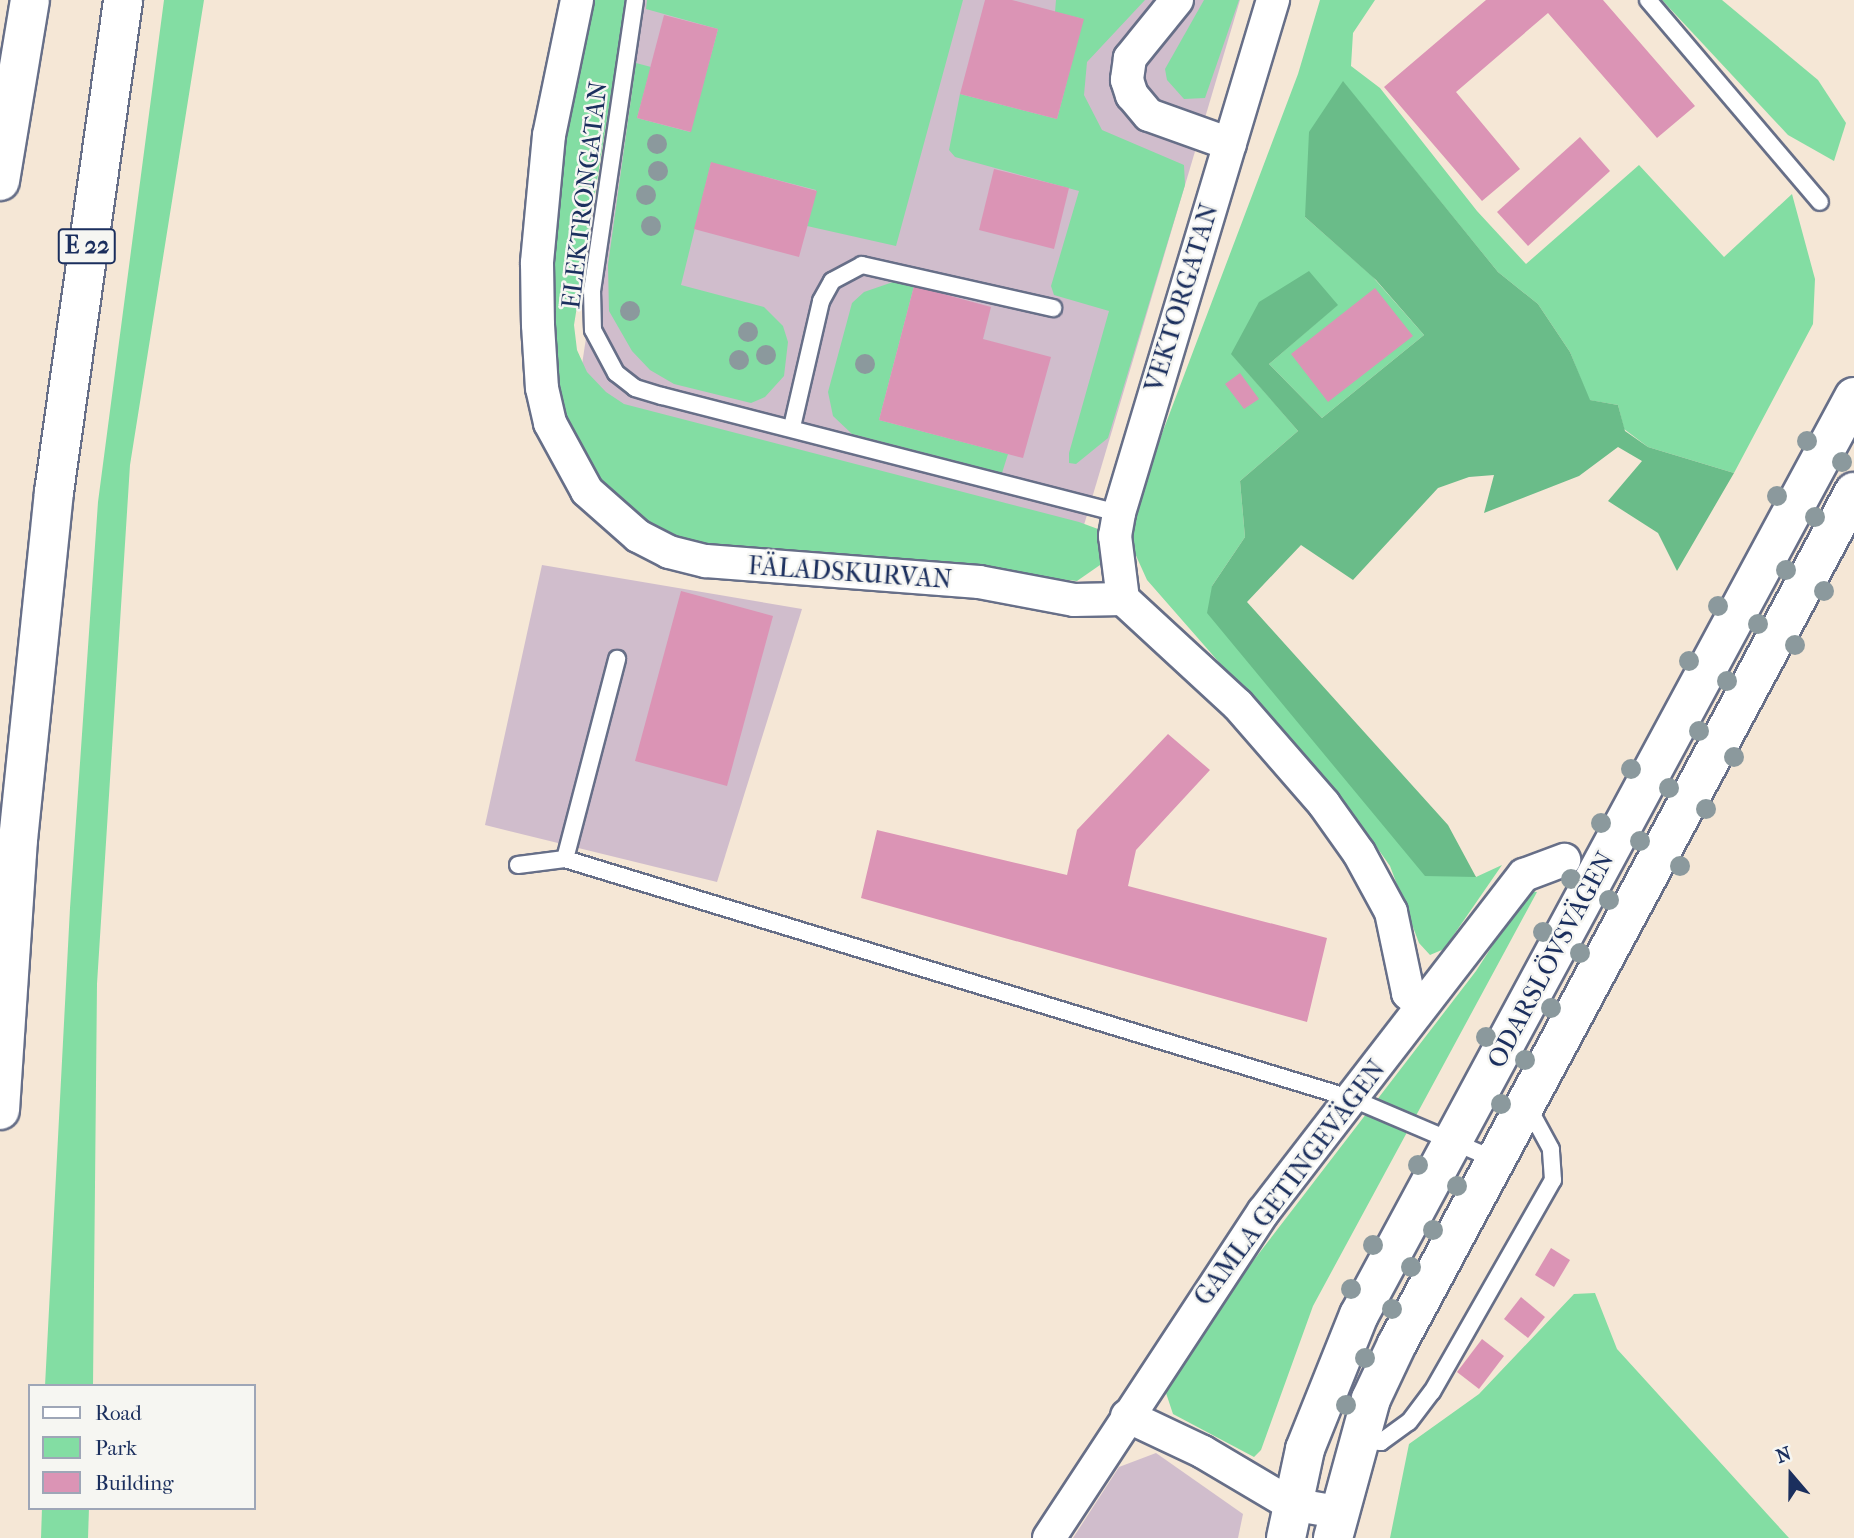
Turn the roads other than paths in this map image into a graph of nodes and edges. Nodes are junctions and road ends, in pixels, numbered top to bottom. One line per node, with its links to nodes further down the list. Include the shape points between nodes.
1 (30, 0): 9 (main road)
2 (123, 0): 24 (main road, E 22, via 54,492 18,840)
3 (577, 0): 16 (street, FÄLADSKURVAN, via 549,135 537,263 538,325 541,388 550,424 587,491 638,536 669,552 706,561 979,582 1074,600)
4 (635, 0): 13 (lane, ELEKTRONGATAN, via 592,290 593,330 616,373 635,388)
5 (1177, 0): 8 (street, via 1130,58 1127,80 1132,94 1149,115)
6 (1272, 0): 8 (street, VEKTORGATAN)
7 (1648, 0): 10 (lane)
8 (1230, 144): 15 (street, VEKTORGATAN)
9 (0, 181)
10 (1820, 202)
11 (1053, 308): 13 (lane, via 862,265 832,281 821,301)
12 (1854, 397): 25 (main road, ODARSLÖVSVÄGEN)
13 (792, 427): 15 (lane, ELEKTRONGATAN)
14 (1854, 492): 23 (main road, ODARSLÖVSVÄGEN)
15 (1119, 513): 16 (street, VEKTORGATAN, via 1115,536)
16 (1123, 599): 21 (street, via 1238,705 1324,804 1359,853 1391,912 1408,993)
17 (617, 659): 18 (lane)
18 (565, 859): 20 (lane); 22 (lane)
19 (1564, 860): 21 (street, GAMLA GETINGEVÄGEN, via 1519,864)
20 (519, 864)
21 (1421, 1005): 22 (street, GAMLA GETINGEVÄGEN)
22 (1353, 1099): 25 (lane); 27 (street, GAMLA GETINGEVÄGEN, via 1264,1211)
23 (1526, 1104): 26 (main road, ODARSLÖVSVÄGEN); 28 (lane, via 1551,1149 1553,1181 1432,1392 1409,1422 1381,1442)
24 (0, 1110)
25 (1454, 1139): 26 (lane); 29 (main road, ODARSLÖVSVÄGEN, via 1359,1315 1317,1416)
26 (1496, 1160): 28 (main road, ODARSLÖVSVÄGEN, via 1397,1344)
27 (1127, 1416): 29 (street, via 1203,1452); 31 (street, GAMLA GETINGEVÄGEN)
28 (1358, 1440): 30 (main road, ODARSLÖVSVÄGEN)
29 (1288, 1521): 30 (street)
30 (1335, 1525)
31 (1049, 1538)

